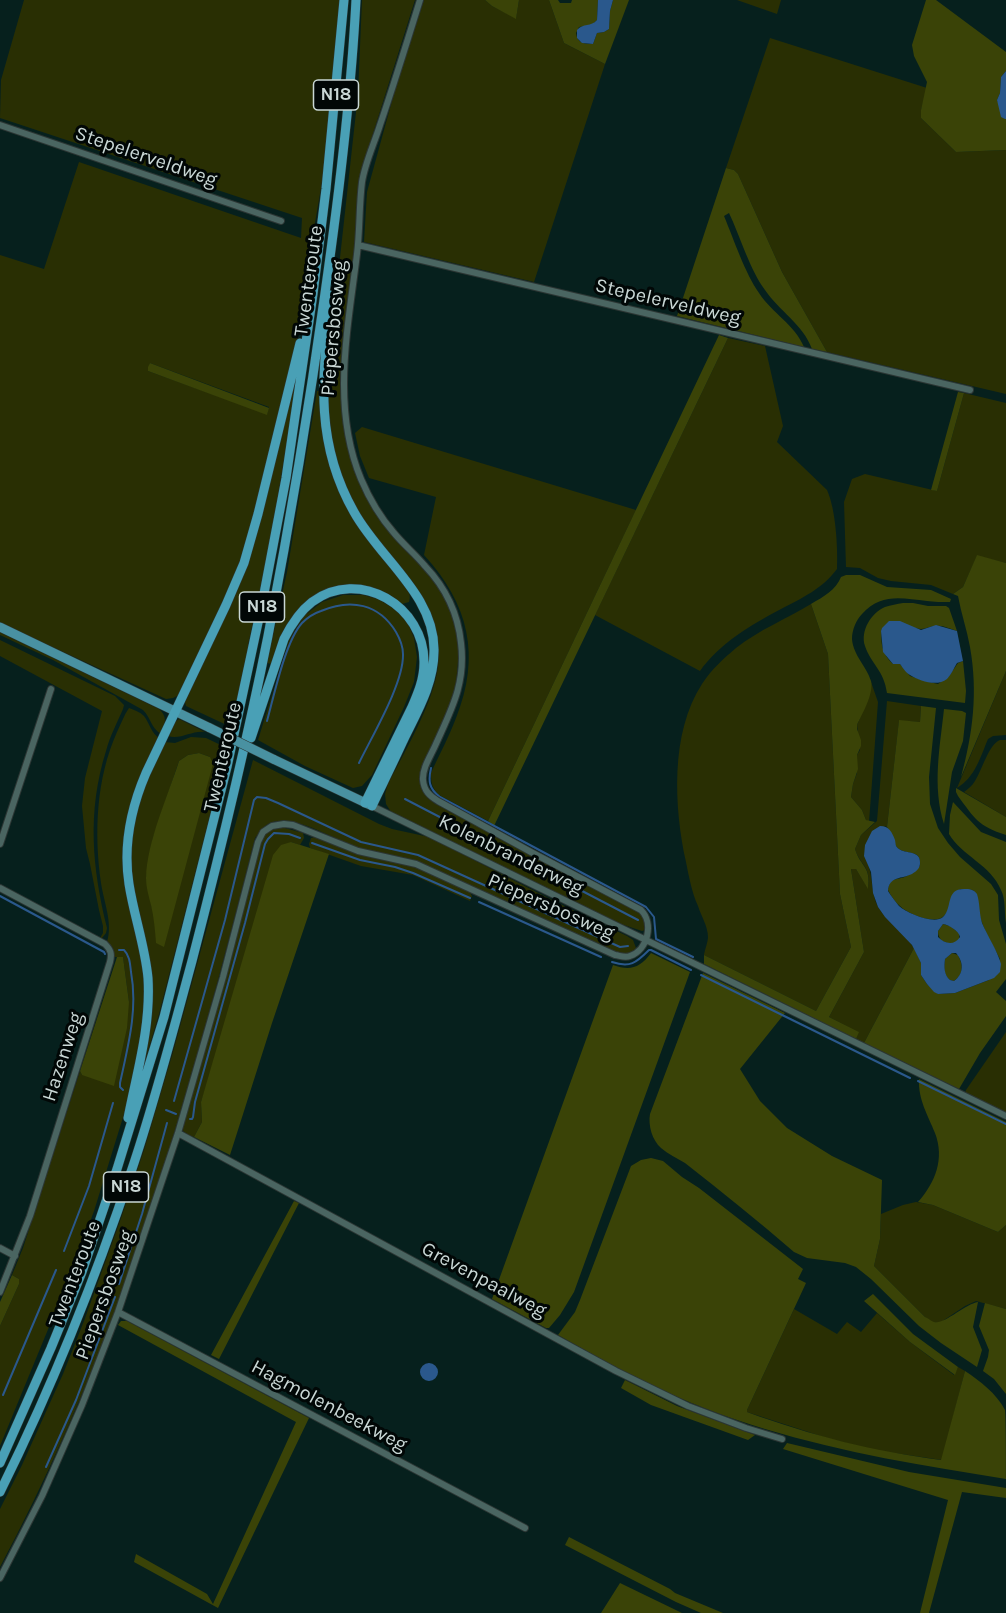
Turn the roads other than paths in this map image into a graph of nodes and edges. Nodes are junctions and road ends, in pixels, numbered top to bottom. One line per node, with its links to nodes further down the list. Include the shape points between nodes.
1 (344, 0): 8 (highway, Twenteroute / N18)
2 (356, 0): 6 (highway, Twenteroute / N18)
3 (420, 0): 7 (street, Piepersbosweg, via 363,180)
4 (0, 125): 5 (street, Stepelerveldweg)
5 (281, 221)
6 (333, 237): 13 (highway, Twenteroute / N18, via 286,543); 14 (highway, N18, via 323,390 330,451 354,512 422,604 434,641 434,665 427,691)
7 (358, 245): 9 (street, Stepelerveldweg); 17 (street, Piepersbosweg, via 344,368 344,400 354,457 382,518 445,593 461,641 459,688 426,767 424,788 438,801 641,910 649,920)
8 (313, 294): 12 (highway, N18, via 244,563); 20 (highway, Twenteroute / N18, via 286,478 237,721 164,1017)
9 (970, 390)
10 (0, 627): 12 (main road, Kolenbranderweg)
11 (51, 689): 15 (street)
12 (175, 711): 14 (main road, Kolenbranderweg, bridge); 20 (highway, N18, via 130,819 129,884 145,958 148,1017)
13 (241, 766): 14 (highway, N18, via 278,652 297,617 328,594 349,589 373,592 399,606 413,621 424,662 414,701); 27 (highway, Twenteroute / N18, via 169,1045 133,1166 67,1345)
14 (368, 805): 17 (street, Kolenbranderweg)
15 (0, 844)
16 (0, 888): 22 (street, Hazenweg, via 105,944 112,955)
17 (646, 940): 18 (street, Kolenbranderweg); 19 (street, Piepersbosweg, via 635,954 622,957 416,864 358,851 293,825 272,826 263,832 255,852)
18 (1006, 1116)
19 (178, 1133): 24 (street, Piepersbosweg); 25 (street, Grevenpaalweg, via 616,1371 688,1406)
20 (117, 1169): 26 (highway, Twenteroute / N18, via 82,1272)
21 (0, 1248): 22 (street)
22 (15, 1256): 23 (street, Hazenweg)
23 (0, 1292)
24 (118, 1312): 28 (street, Hagmolenbeekweg); 29 (street, Piepersbosweg, via 42,1496)
25 (783, 1439)
26 (0, 1462)
27 (0, 1492)
28 (525, 1528)
29 (0, 1578)

